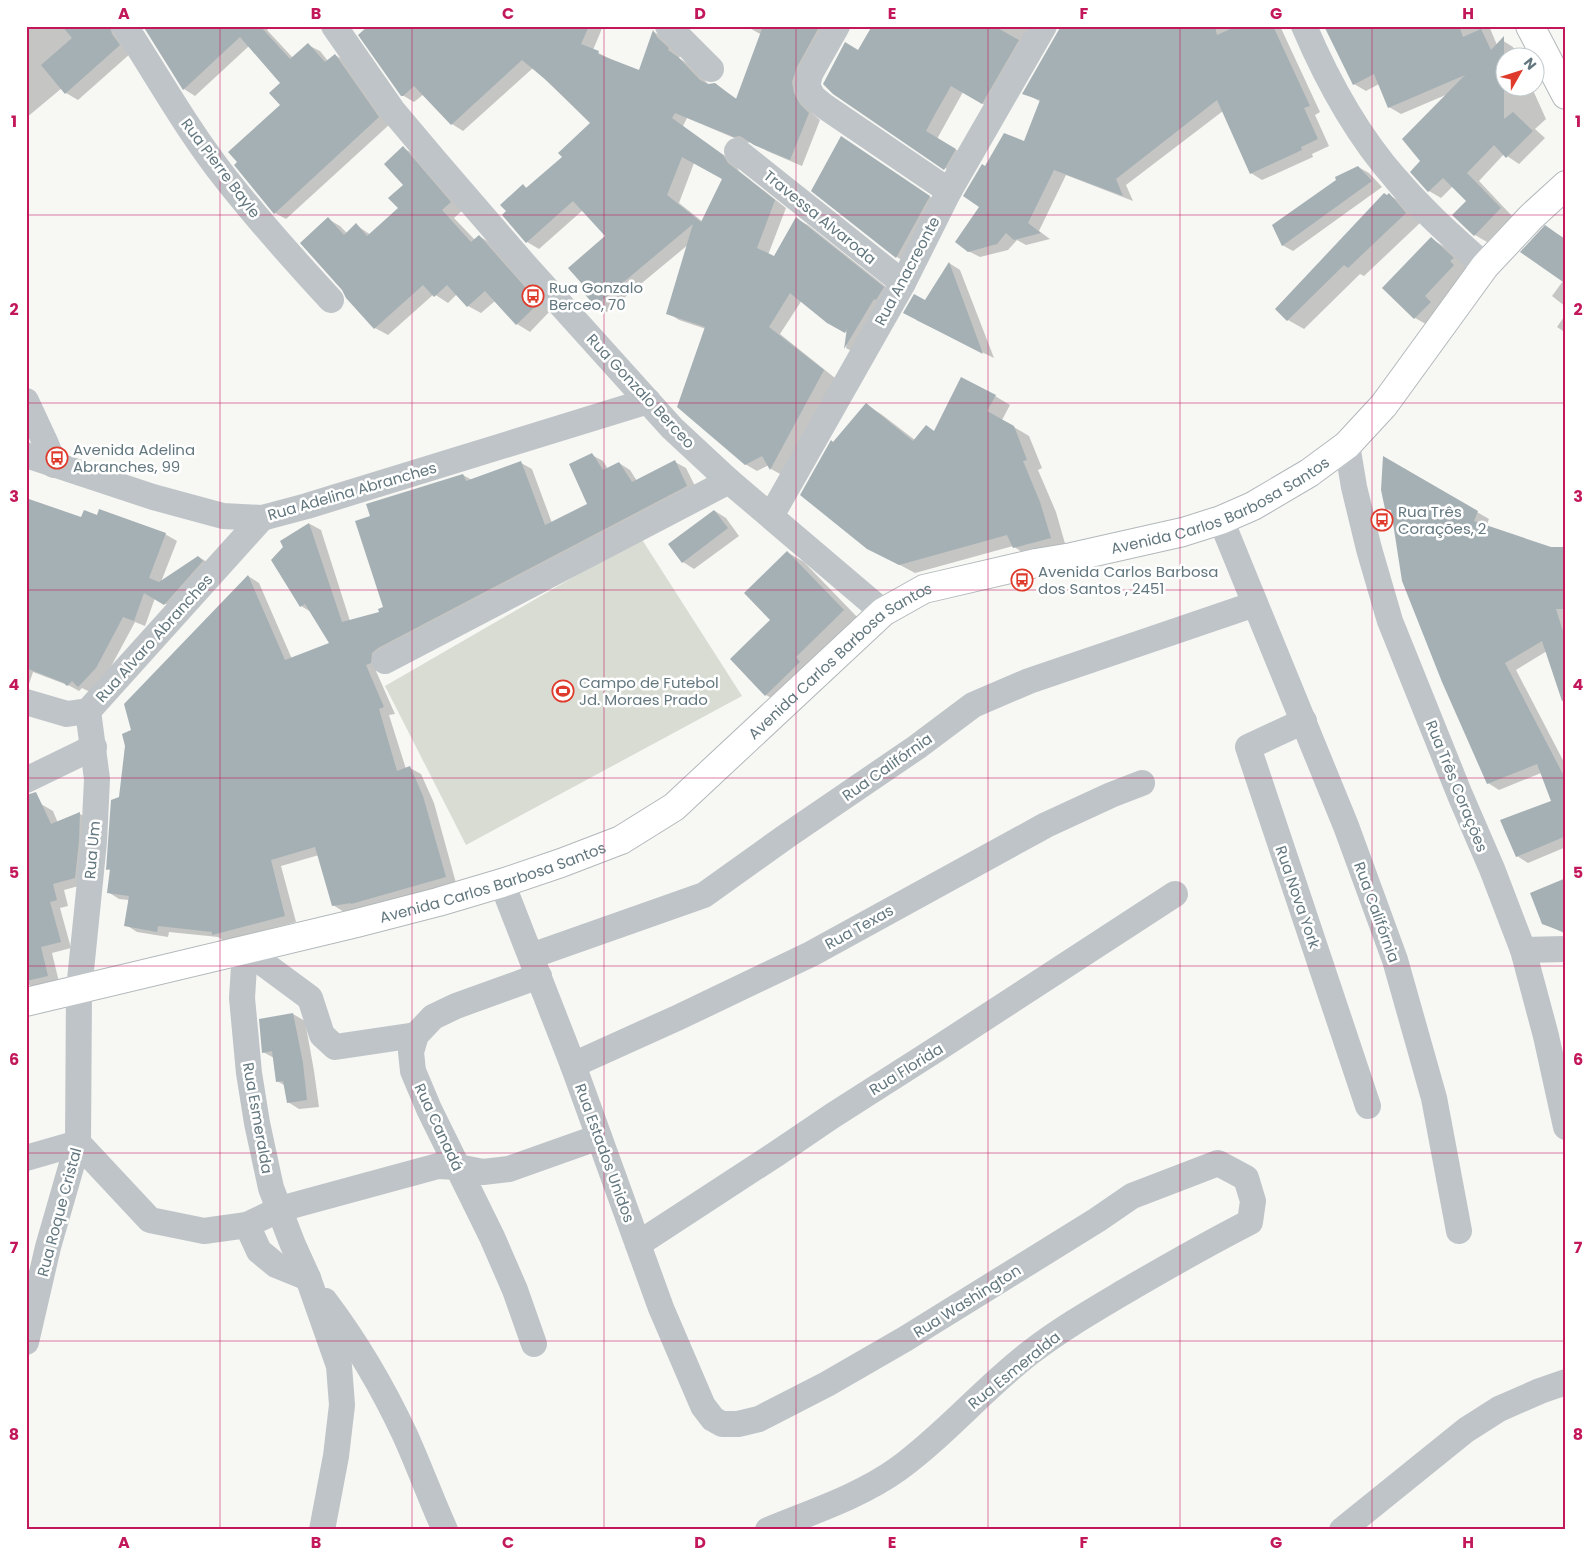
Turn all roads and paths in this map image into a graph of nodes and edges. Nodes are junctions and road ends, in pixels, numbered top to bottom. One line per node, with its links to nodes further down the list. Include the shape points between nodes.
1 (125, 26): 15 (street, Rua Pierre Bayle, via 196,139 226,179)
2 (334, 26): 17 (street, Rua Gonzalo Berceo, via 393,110 436,162)
3 (668, 26): 8 (street)
4 (837, 26): 12 (street, via 810,74 808,86 813,97)
5 (1044, 26): 12 (street, Rua Anacreonte)
6 (1304, 26): 13 (street, via 1345,107 1367,142 1437,223)
7 (1530, 26): 9 (main road)
8 (711, 69)
9 (1566, 95)
10 (737, 151): 14 (street, Travessa Alvaroda)
11 (1566, 185): 13 (main road, Avenida Carlos Barbosa Santos, via 1530,217)
12 (949, 191): 14 (street, Rua Anacreonte)
13 (1485, 266): 18 (main road, Avenida Carlos Barbosa Santos, via 1384,405)
14 (903, 283): 22 (street, Rua Anacreonte)
15 (331, 300)
16 (26, 401): 20 (street)
17 (648, 402): 21 (street, Rua Gonzalo Berceo); 23 (street, Rua Adelina Abranches)
18 (1347, 445): 24 (main road, Avenida Carlos Barbosa Santos, via 1309,473 1253,506); 38 (street, Rua Três Corações, via 1368,549 1390,620)
19 (26, 455): 20 (street, Rua Adelina Abranches)
20 (54, 465): 23 (street, Rua Adelina Abranches, via 223,516)
21 (729, 481): 22 (street, Rua Gonzalo Berceo); 27 (street)
22 (771, 516): 26 (street, Rua Gonzalo Berceo)
23 (262, 518): 29 (street, Rua Alvaro Abranches)
24 (1221, 520): 25 (street, Rua Califórnia); 26 (main road, Avenida Carlos Barbosa Santos, via 1183,532 924,589)
25 (1255, 604): 30 (street, Rua Califórnia); 39 (street, Rua Califórnia, via 1029,681 974,705 704,895)
26 (883, 612): 34 (main road, Avenida Carlos Barbosa Santos, via 674,807 620,840)
27 (386, 661)
28 (26, 702): 29 (street, Rua Alvaro Abranches, via 67,714)
29 (88, 711): 31 (street, Rua Um)
30 (1304, 721): 44 (street, Rua Nova York, via 1248,747); 53 (street, Rua Califórnia, via 1395,960 1434,1098)
31 (94, 747): 32 (street); 40 (street, Rua Um, via 97,779 94,833)
32 (26, 780)
33 (1142, 783): 43 (street, Rua Texas, via 1046,826 811,954)
34 (502, 883): 37 (main road, Avenida Carlos Barbosa Santos); 39 (street, Rua Estados Unidos)
35 (1175, 894): 54 (street, Rua Florida)
36 (1566, 949): 38 (street)
37 (245, 950): 40 (main road, Avenida Carlos Barbosa Santos); 42 (street, via 310,998 322,1035 335,1047); 51 (street, Rua Esmeralda, via 242,998 248,1073 272,1188)
38 (1522, 950): 45 (street, Rua Três Corações, via 1546,1036)
39 (535, 966): 42 (street, via 433,1017); 43 (street, Rua Estados Unidos)
40 (79, 990): 41 (main road, Avenida Carlos Barbosa Santos); 47 (street, Rua Roque Cristal)
41 (26, 1002)
42 (416, 1035): 50 (street, Rua Canadá, via 411,1052 413,1072)
43 (573, 1065): 46 (street, Rua Estados Unidos)
44 (1368, 1106)
45 (1566, 1127)
46 (599, 1137): 50 (street, via 509,1169 483,1172); 54 (street, Rua Estados Unidos)
47 (78, 1144): 48 (street); 52 (street, via 150,1220 204,1231); 55 (street, Rua Roque Cristal)
48 (26, 1158)
49 (1218, 1163): 60 (street, Rua Washington, via 1132,1196 914,1334 760,1419 722,1424); 63 (street, Rua Esmeralda, via 1246,1178 1253,1201 1250,1222 1202,1246 1070,1324 1031,1352 928,1446 896,1470 864,1489)
50 (458, 1167): 51 (street, via 438,1166); 58 (street, Rua Canadá, via 515,1290)
51 (280, 1209): 52 (street); 56 (street, Rua Esmeralda)
52 (247, 1225): 56 (street, via 260,1251 276,1265)
53 (1459, 1232)
54 (638, 1244): 60 (street, Rua Estados Unidos, via 703,1406)
55 (37, 1248): 57 (street, Rua Roque Cristal)
56 (308, 1278): 61 (street, Rua Esmeralda, via 339,1366 342,1405); 62 (street, Rua Esmeralda, via 350,1336 373,1375 405,1435)
57 (26, 1342)
58 (534, 1344)
59 (1566, 1382): 64 (street, via 1499,1409 1466,1430)
60 (713, 1419)
61 (322, 1530)
62 (445, 1530)
63 (768, 1530)
64 (1342, 1530)

